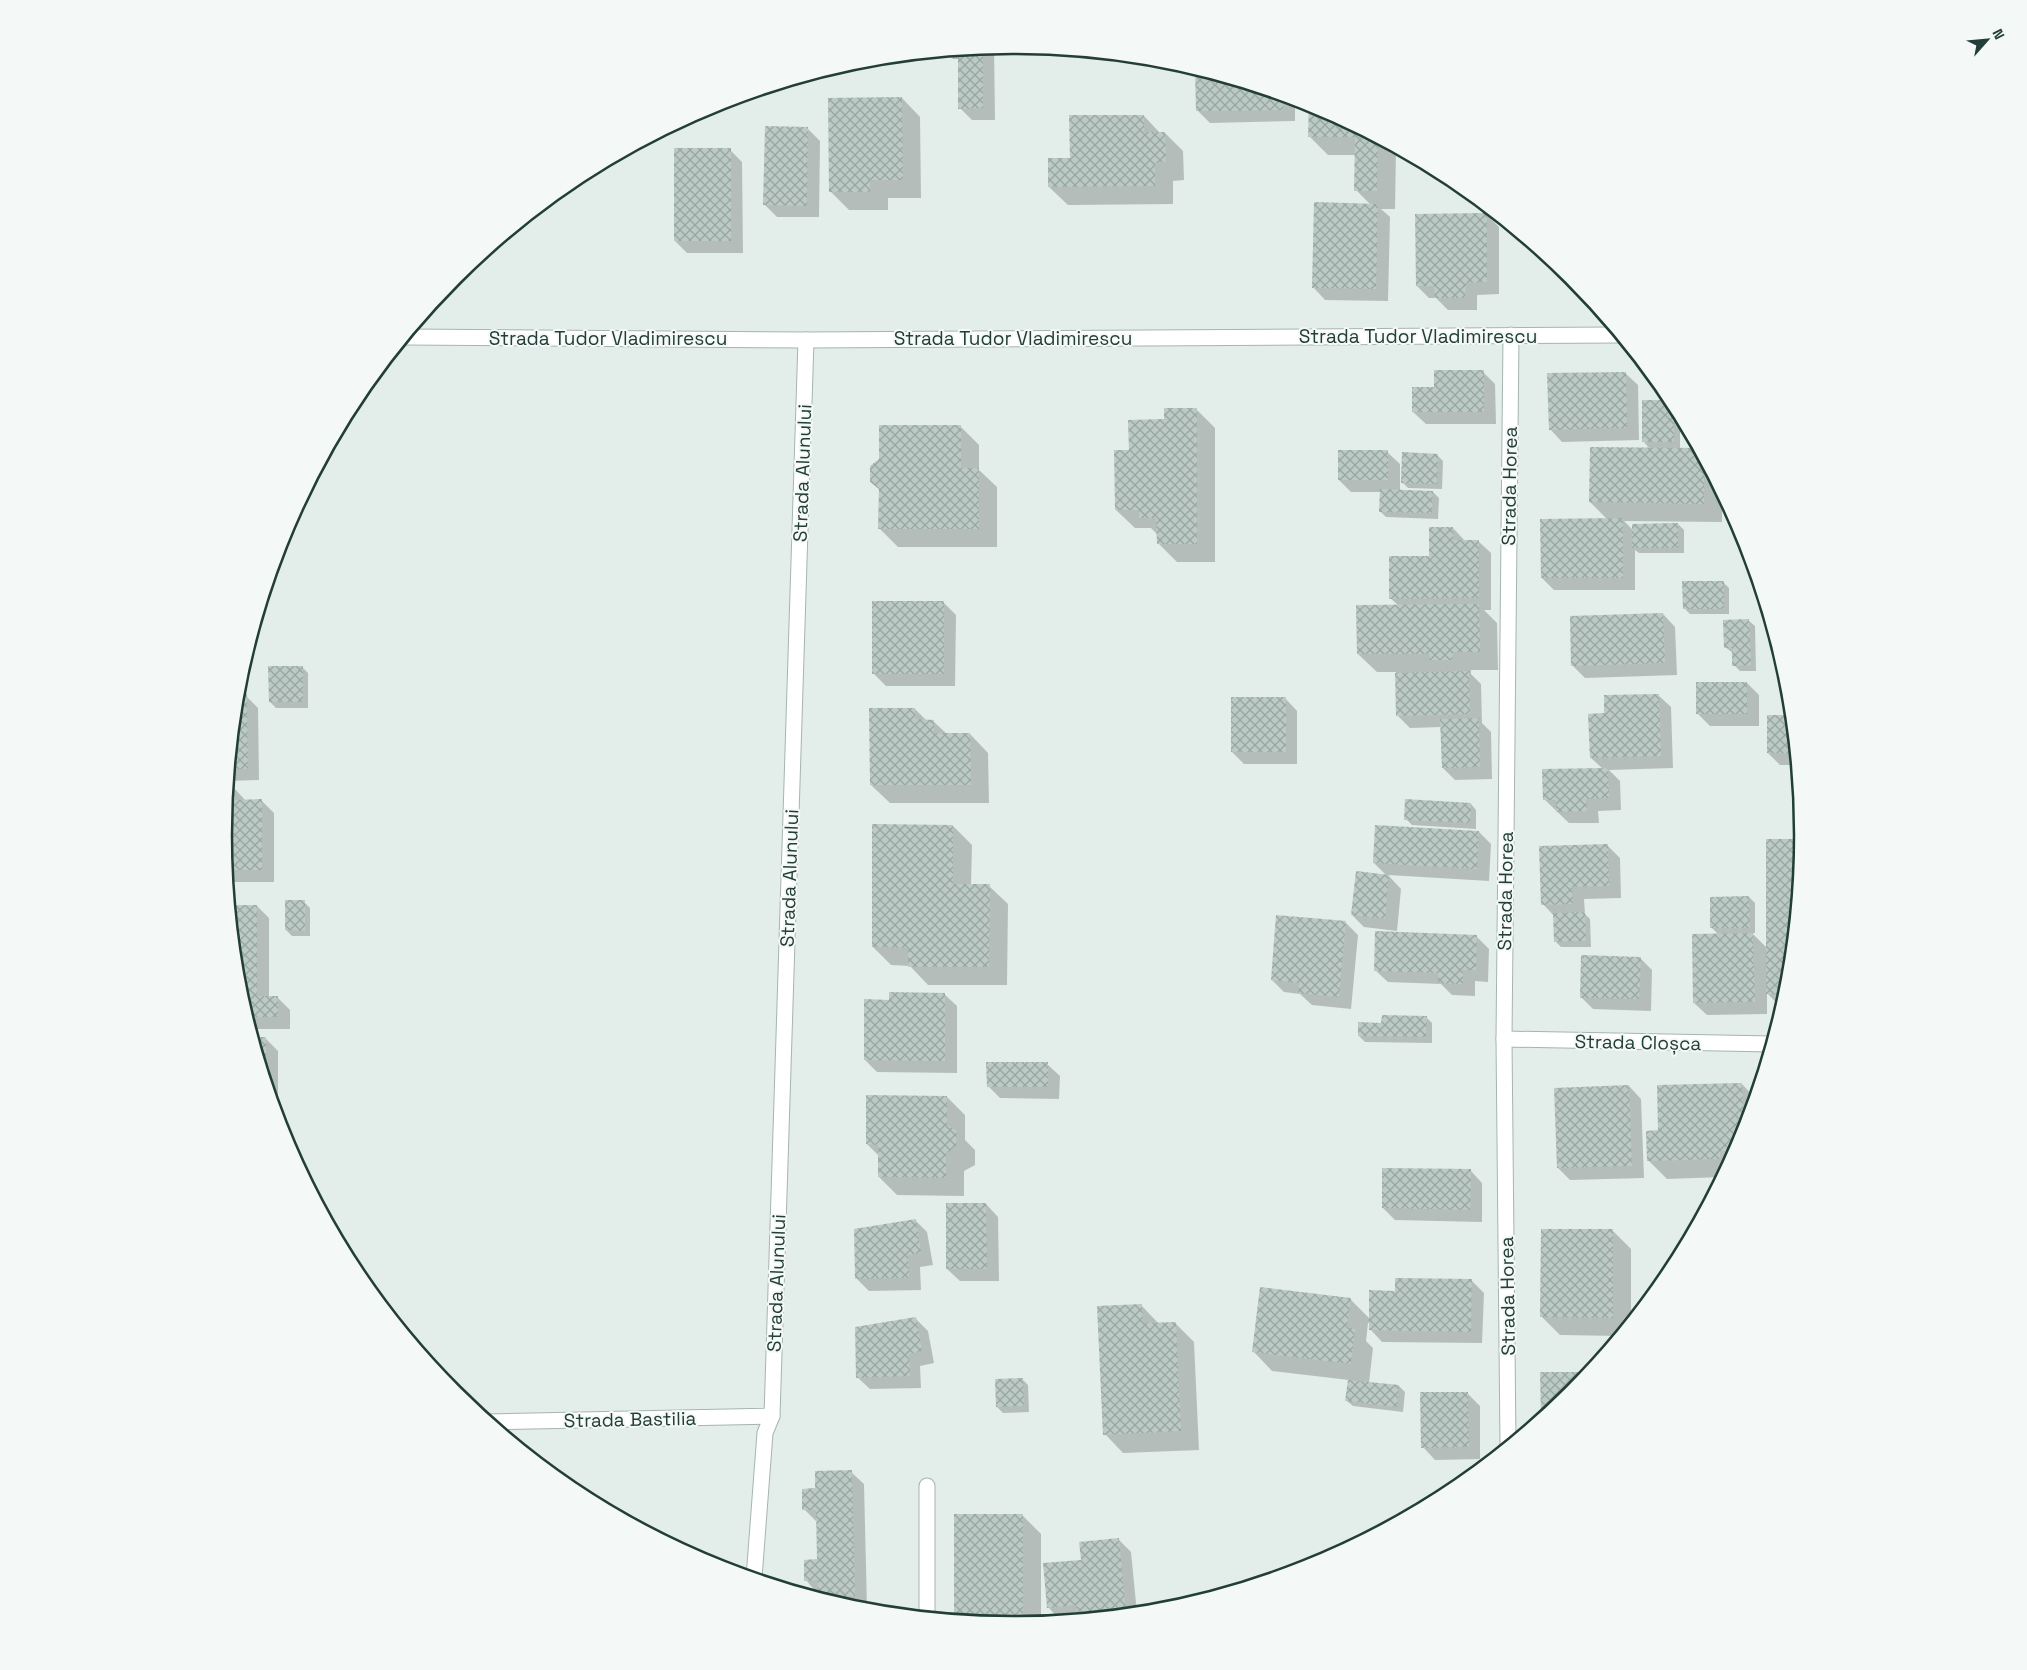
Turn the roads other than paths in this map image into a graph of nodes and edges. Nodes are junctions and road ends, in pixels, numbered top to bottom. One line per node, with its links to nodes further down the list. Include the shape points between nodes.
1 (1511, 335): 2 (street, Strada Tudor Vladimirescu); 4 (street, Strada Tudor Vladimirescu); 5 (street, Strada Horea)
2 (1614, 336)
3 (412, 337): 4 (street, Strada Tudor Vladimirescu)
4 (806, 340): 7 (street, Strada Alunului)
5 (1504, 1039): 6 (street, Strada Cloșca); 9 (street, Strada Horea)
6 (1766, 1044)
7 (772, 1416): 8 (street, Strada Bastilia); 11 (street, Strada Alunului, via 765,1433)
8 (498, 1422)
9 (1508, 1439)
10 (927, 1486): 12 (street)
11 (754, 1572)
12 (927, 1612)

